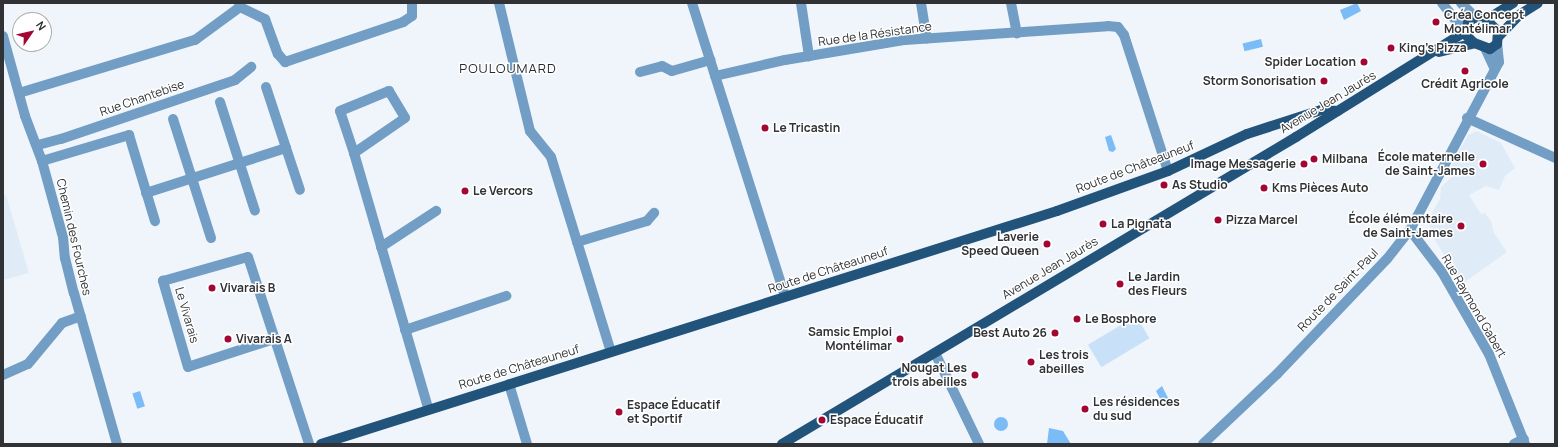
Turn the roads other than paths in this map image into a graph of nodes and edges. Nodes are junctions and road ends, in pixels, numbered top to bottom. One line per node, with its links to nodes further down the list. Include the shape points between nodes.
1 (412, 3): 11 (street, via 412,16 403,22 285,62 278,54 265,19)
2 (499, 3): 50 (street, via 530,131 551,157)
3 (692, 3): 23 (street)
4 (801, 3): 22 (street)
5 (921, 3): 17 (street)
6 (1011, 3): 15 (street)
7 (1442, 3): 14 (street)
8 (1461, 3): 12 (street)
9 (1513, 3): 13 (main road)
10 (1538, 3): 18 (main road, via 1519,15)
11 (240, 5): 29 (street, via 195,40)
12 (1475, 17): 13 (main road); 14 (main road, via 1468,23)
13 (1486, 20): 18 (main road, via 1498,31)
14 (1466, 30): 19 (main road, via 1468,39); 21 (main road, Avenue Jean Jaurès)
15 (1017, 32): 17 (street, Rue de la Résistance); 40 (street, Rue de la Résistance, via 1118,27 1124,35)
16 (3, 36): 29 (street, Chemin des Fourches)
17 (927, 39): 22 (street, Rue de la Résistance)
18 (1498, 40): 20 (main road, via 1490,49); 25 (street, Route de Saint-Paul, via 1499,62)
19 (1474, 43): 20 (main road); 21 (main road, Avenue Jean Jaurès)
20 (1485, 48): 25 (street)
21 (1434, 52): 31 (main road, Avenue Jean Jaurès)
22 (809, 56): 27 (street, Rue de la Résistance)
23 (710, 60): 26 (street, via 672,71 662,66); 27 (street)
24 (251, 67): 34 (street, Rue Chantebise, via 235,80 61,140)
25 (1494, 67): 32 (street, Route de Saint-Paul)
26 (640, 72)
27 (715, 76): 53 (street)
28 (266, 87): 35 (street)
29 (19, 93): 34 (street, Chemin des Fourches, via 25,116)
30 (220, 102): 39 (street)
31 (1338, 111): 40 (main road, Route de Châteauneuf, via 1321,110 1247,134); 58 (main road, Avenue Jean Jaurès)
32 (1467, 118): 37 (street); 48 (street, Route de Saint-Paul)
33 (173, 119): 41 (street)
34 (38, 144): 38 (street, Chemin des Fourches)
35 (286, 148): 39 (street); 42 (street)
36 (354, 153): 36 (street, via 340,111 389,91 405,118); 51 (street)
37 (1555, 158)
38 (42, 161): 43 (street, via 129,135); 54 (street, Chemin des Fourches)
39 (239, 163): 41 (street); 44 (street)
40 (1168, 171): 53 (main road, Route de Châteauneuf, via 1057,211)
41 (193, 178): 43 (street); 49 (street)
42 (300, 190)
43 (146, 193): 47 (street)
44 (255, 211)
45 (436, 211): 51 (street)
46 (654, 212): 50 (street, via 647,221)
47 (155, 221)
48 (1410, 230): 62 (street, Rue Raymond Gabert, via 1442,272 1489,354); 69 (street, Route de Saint-Paul, via 1387,259 1277,374)
49 (211, 238)
50 (577, 242): 57 (street)
51 (381, 247): 55 (street)
52 (506, 296): 55 (street)
53 (786, 297): 57 (main road, Route de Châteauneuf)
54 (81, 316): 59 (street, via 62,323 28,364); 63 (street, Chemin des Fourches)
55 (405, 330): 61 (street)
56 (274, 339): 56 (street, Le Vivarais, via 248,257 164,281 188,367); 64 (street, Le Vivarais)
57 (611, 352): 60 (main road, Route de Châteauneuf)
58 (935, 353): 67 (main road, Avenue Jean Jaurès); 68 (street)
59 (3, 375)
60 (508, 384): 61 (main road, Route de Châteauneuf); 66 (street)
61 (428, 408): 65 (main road, Route de Châteauneuf)
62 (1524, 442): 70 (street)
63 (117, 444)
64 (309, 444)
65 (321, 444)
66 (527, 444)
67 (782, 444)
68 (979, 444)
69 (1203, 444)
70 (1514, 444)

